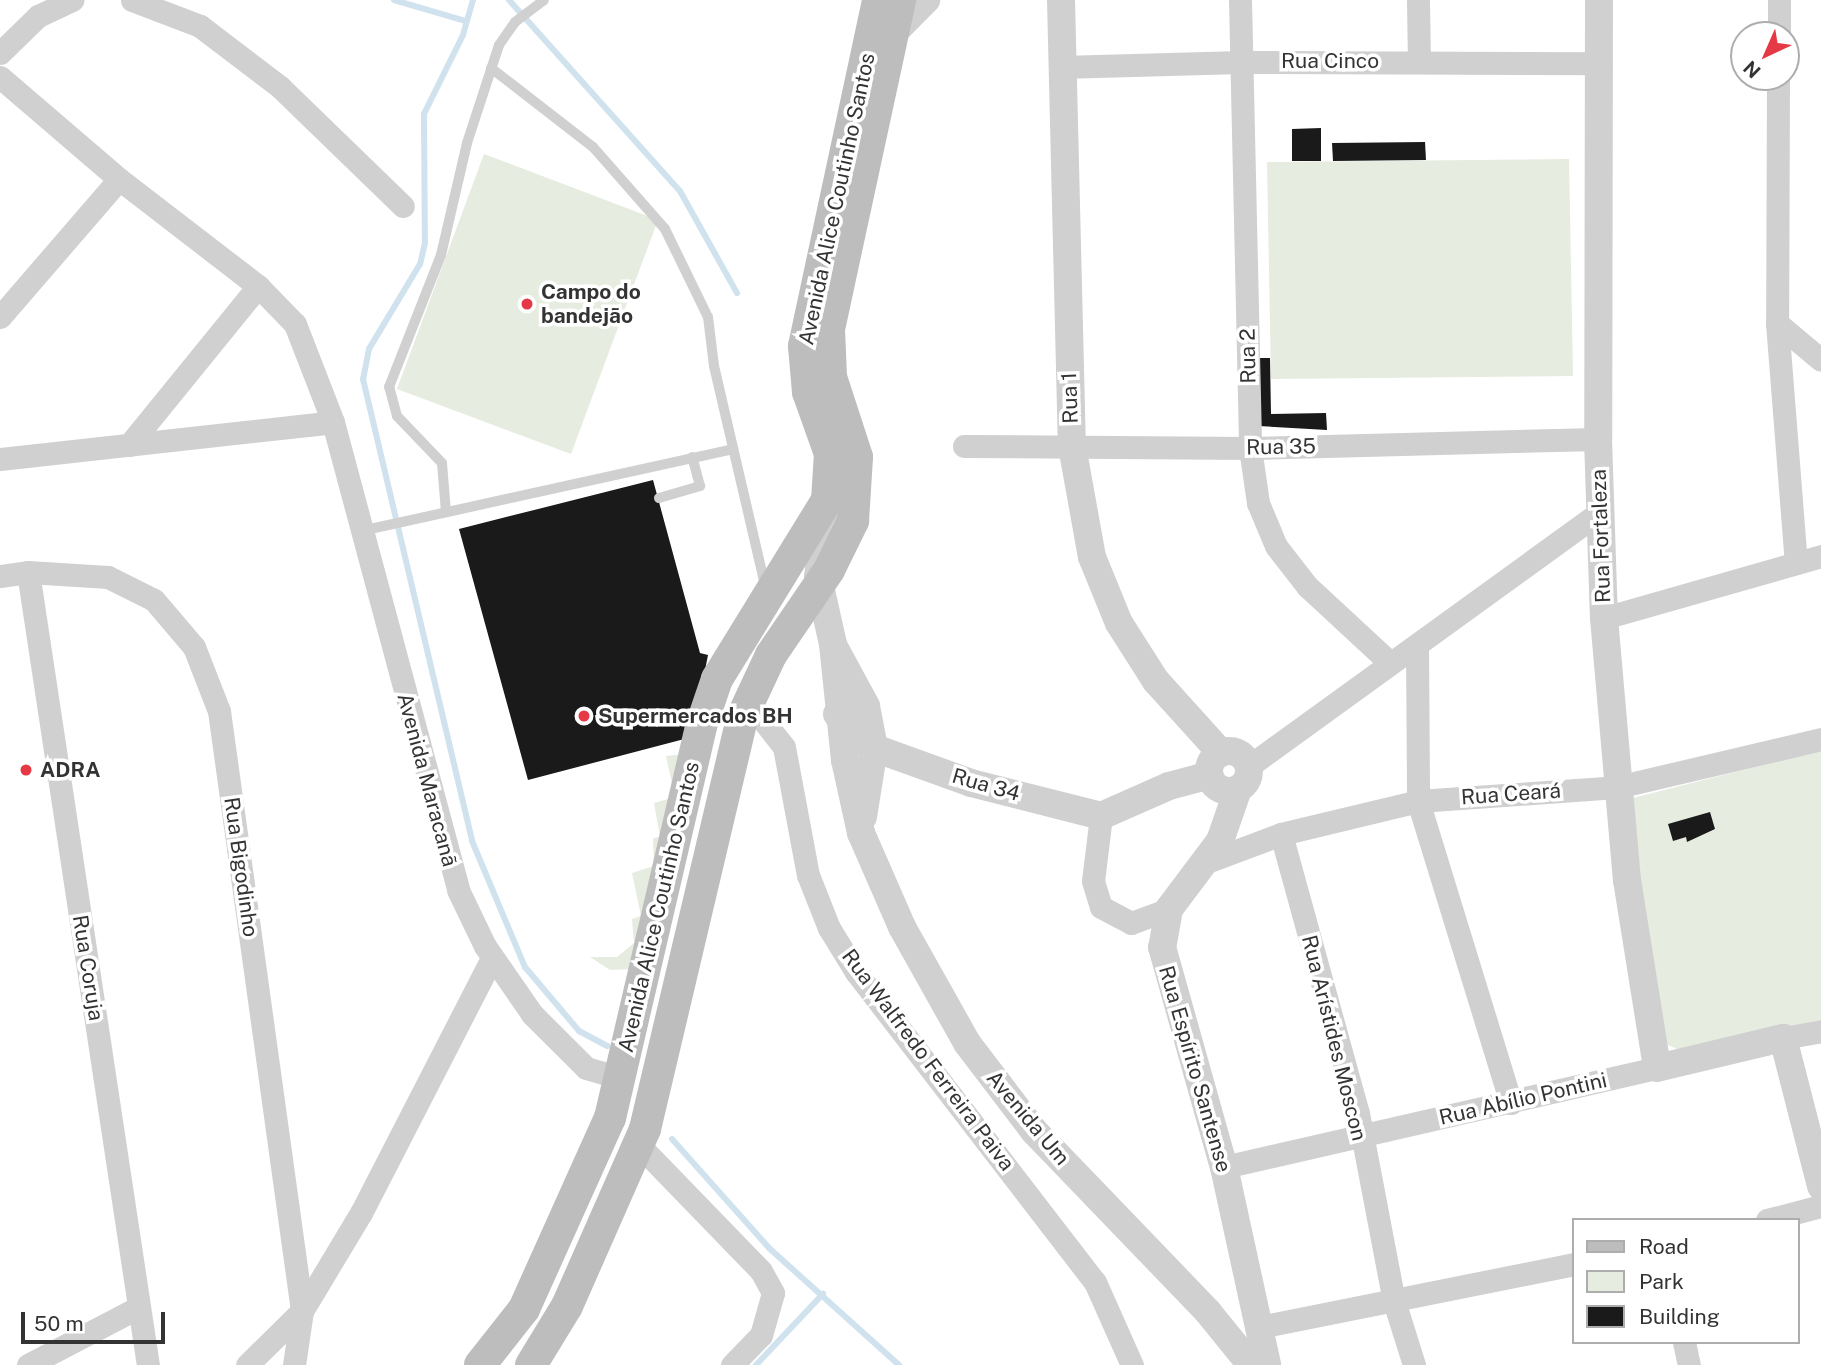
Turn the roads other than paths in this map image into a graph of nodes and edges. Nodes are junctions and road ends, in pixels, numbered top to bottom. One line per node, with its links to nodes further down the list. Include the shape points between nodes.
1 (73, 0): 12 (street, via 38,16)
2 (132, 0): 21 (street, via 200,26 280,87)
3 (544, 0): 17 (lane, via 509,29)
4 (926, 0): 10 (street)
5 (1061, 0): 16 (street, Rua 1)
6 (1240, 0): 13 (street, Rua 2)
7 (1418, 0): 14 (street)
8 (1599, 0): 15 (street, Rua Fortaleza)
9 (1779, 0): 11 (street)
10 (888, 12): 36 (main road, Avenida Alice Coutinho Santos, via 804,346 808,391 830,454); 44 (main road, Avenida Alice Coutinho Santos, via 830,329 831,377 857,457 859,487 853,521)
11 (1779, 21)
12 (0, 53)
13 (1241, 61): 14 (street, Rua Cinco); 16 (street, Rua Cinco); 31 (street, Rua 2)
14 (1419, 61): 15 (street, Rua Cinco)
15 (1599, 64): 27 (street, Rua Fortaleza)
16 (1061, 67): 30 (street, Rua 1)
17 (491, 68): 32 (lane, via 593,147 665,229 708,317); 37 (lane, via 441,255 389,387 397,415 442,463)
18 (0, 77): 20 (street, Avenida Maracanã)
19 (1779, 91): 24 (street)
20 (119, 179): 22 (street, Avenida Maracanã); 23 (street)
21 (403, 206)
22 (258, 286): 26 (street, Avenida Maracanã, via 295,324); 28 (street)
23 (0, 317)
24 (1777, 323): 25 (street); 41 (street)
25 (1821, 360)
26 (333, 422): 28 (street); 39 (street, Avenida Maracanã)
27 (1598, 439): 31 (street, Rua 35); 38 (street, Rua Fortaleza)
28 (129, 445): 34 (street)
29 (964, 446): 30 (street, Rua 35)
30 (1072, 446): 31 (street, Rua 35); 54 (street, Rua 1, via 1092,556 1119,623)
31 (1250, 448): 49 (street, Rua 2, via 1258,503 1276,546 1307,586)
32 (733, 449): 33 (lane); 45 (lane)
33 (692, 457): 35 (lane, via 700,486); 37 (lane)
34 (0, 459)
35 (659, 498)
36 (827, 500): 44 (street, Avenida Um, via 819,545); 45 (main road, Avenida Alice Coutinho Santos)
37 (446, 512): 39 (lane)
38 (1599, 513): 46 (street, Rua Fortaleza); 48 (street)
39 (371, 528): 63 (street, Avenida Maracanã, via 446,858)
40 (1821, 555): 41 (street)
41 (1796, 563): 46 (street)
42 (28, 572): 43 (street, Rua Bigodinho); 77 (street, Rua Coruja); 78 (street, Rua Bigodinho, via 108,578 154,600 194,647 219,710)
43 (0, 576)
44 (820, 585): 47 (street, Avenida Um); 50 (main road, Avenida Alice Coutinho Santos, via 771,655)
45 (768, 595): 67 (main road, Avenida Alice Coutinho Santos, via 727,657 701,726)
46 (1604, 618): 56 (street, Rua Fortaleza)
47 (833, 644): 51 (street, Avenida Um); 53 (street, Avenida Um, via 866,706)
48 (1417, 645): 49 (street); 57 (street)
49 (1388, 661): 55 (street)
50 (748, 701): 70 (main road, Avenida Alice Coutinho Santos); 88 (street, Rua Walfredo Ferreira Paiva, via 784,747 808,875 829,928 856,972 1095,1282)
51 (837, 714): 53 (street, Rua 34, via 856,738); 59 (street, Avenida Um)
52 (1821, 739): 56 (street, Rua Ceará)
53 (874, 748): 58 (street, Rua 34, via 971,783); 59 (street, Avenida Um)
54 (1216, 764): 55 (street, via 1238,753); 58 (street)
55 (1243, 778): 61 (street, Rua Espírito Santense, via 1223,832)
56 (1617, 787): 57 (street, Rua Ceará); 66 (street, Rua Fortaleza)
57 (1418, 801): 60 (street, Rua Ceará); 68 (street)
58 (1101, 816): 62 (street, via 1093,881 1101,907 1131,923)
59 (861, 833): 89 (street, Avenida Um, via 902,927 967,1044 1034,1131 1199,1302)
60 (1281, 834): 61 (street, Rua Ceará); 69 (street, Rua Arístides Moscon)
61 (1204, 863): 62 (street, Rua Espírito Santense)
62 (1170, 909): 71 (street, Rua Espírito Santense, via 1164,925 1165,965)
63 (492, 958): 67 (street, Avenida Maracanã, via 532,1014 569,1053 586,1068); 78 (street, via 361,1213)
64 (1821, 1031): 65 (street, Rua Abílio Pontini)
65 (1783, 1038): 66 (street, Rua Abílio Pontini); 72 (street)
66 (1657, 1068): 68 (street, Rua Abílio Pontini)
67 (620, 1078): 85 (main road, Avenida Alice Coutinho Santos, via 601,1142 533,1290 513,1326)
68 (1511, 1103): 69 (street, Rua Abílio Pontini)
69 (1361, 1134): 71 (street, Rua Abílio Pontini); 76 (street, Rua Arístides Moscon)
70 (639, 1145): 86 (main road, Avenida Alice Coutinho Santos, via 562,1317); 87 (street, via 761,1271 773,1293 761,1335)
71 (1224, 1167): 79 (street, Rua Espírito Santense)
72 (1821, 1186)
73 (1821, 1206): 74 (street)
74 (1775, 1218)
75 (1573, 1264): 76 (street)
76 (1394, 1301): 79 (street); 91 (street, Rua Arístides Moscon)
77 (139, 1307): 81 (street); 82 (street, Rua Coruja)
78 (303, 1311): 83 (street); 84 (street)
79 (1259, 1327): 90 (street, Rua Espírito Santense)
80 (1684, 1344): 92 (street)
81 (28, 1365)
82 (148, 1365)
83 (247, 1365)
84 (294, 1365)
85 (480, 1365)
86 (531, 1365)
87 (732, 1365)
88 (1132, 1365)
89 (1251, 1365)
90 (1267, 1365)
91 (1414, 1365)
92 (1689, 1365)

